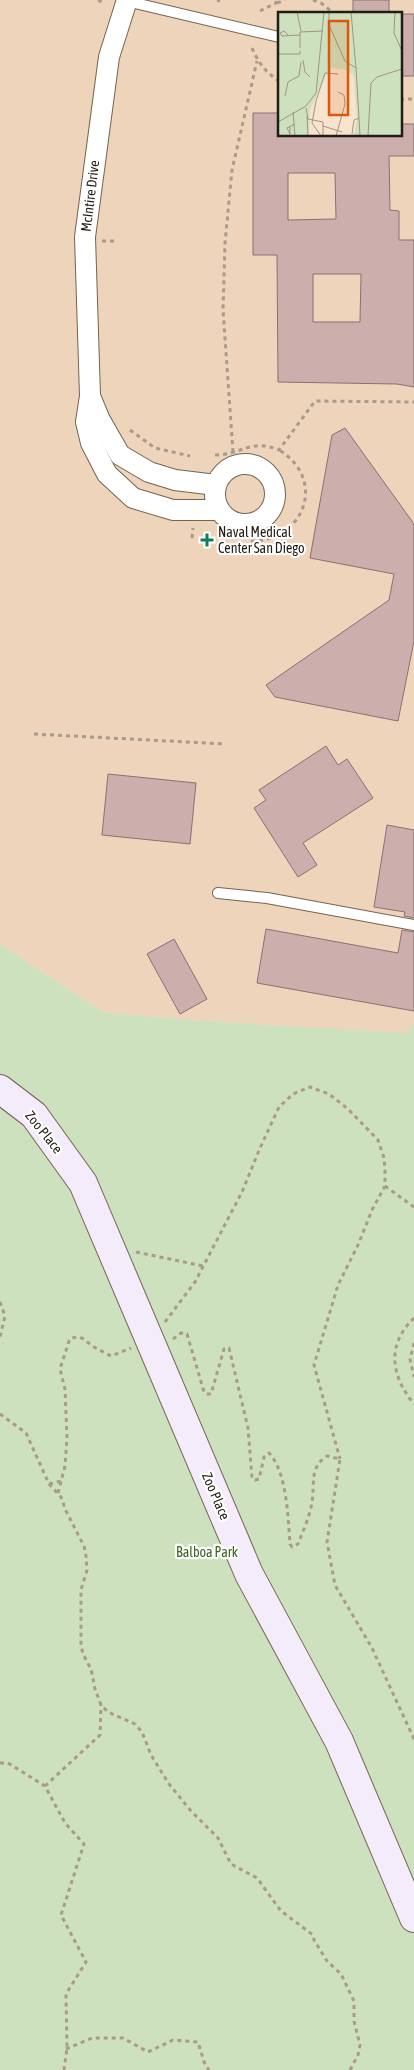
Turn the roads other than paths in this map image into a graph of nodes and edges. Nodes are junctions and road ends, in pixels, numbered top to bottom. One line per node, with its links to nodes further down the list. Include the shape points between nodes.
1 (126, 0): 2 (lane); 3 (street, McIntire Drive, via 109,58 85,237)
2 (278, 36)
3 (90, 396): 4 (street, McIntire Drive, via 120,455 149,472 175,480); 5 (street, McIntire Drive, via 86,422 91,443 107,474 133,498 173,510)
4 (216, 485): 5 (street, via 215,500); 5 (street, via 229,469 252,465 262,468 270,476 276,495 268,515 249,525 226,518)
5 (219, 510)
6 (218, 893): 7 (lane, via 267,898)
7 (414, 925)
8 (0, 1090): 9 (main road, Zoo Place, via 34,1115 83,1183 249,1574 339,1741)
9 (414, 1918)

